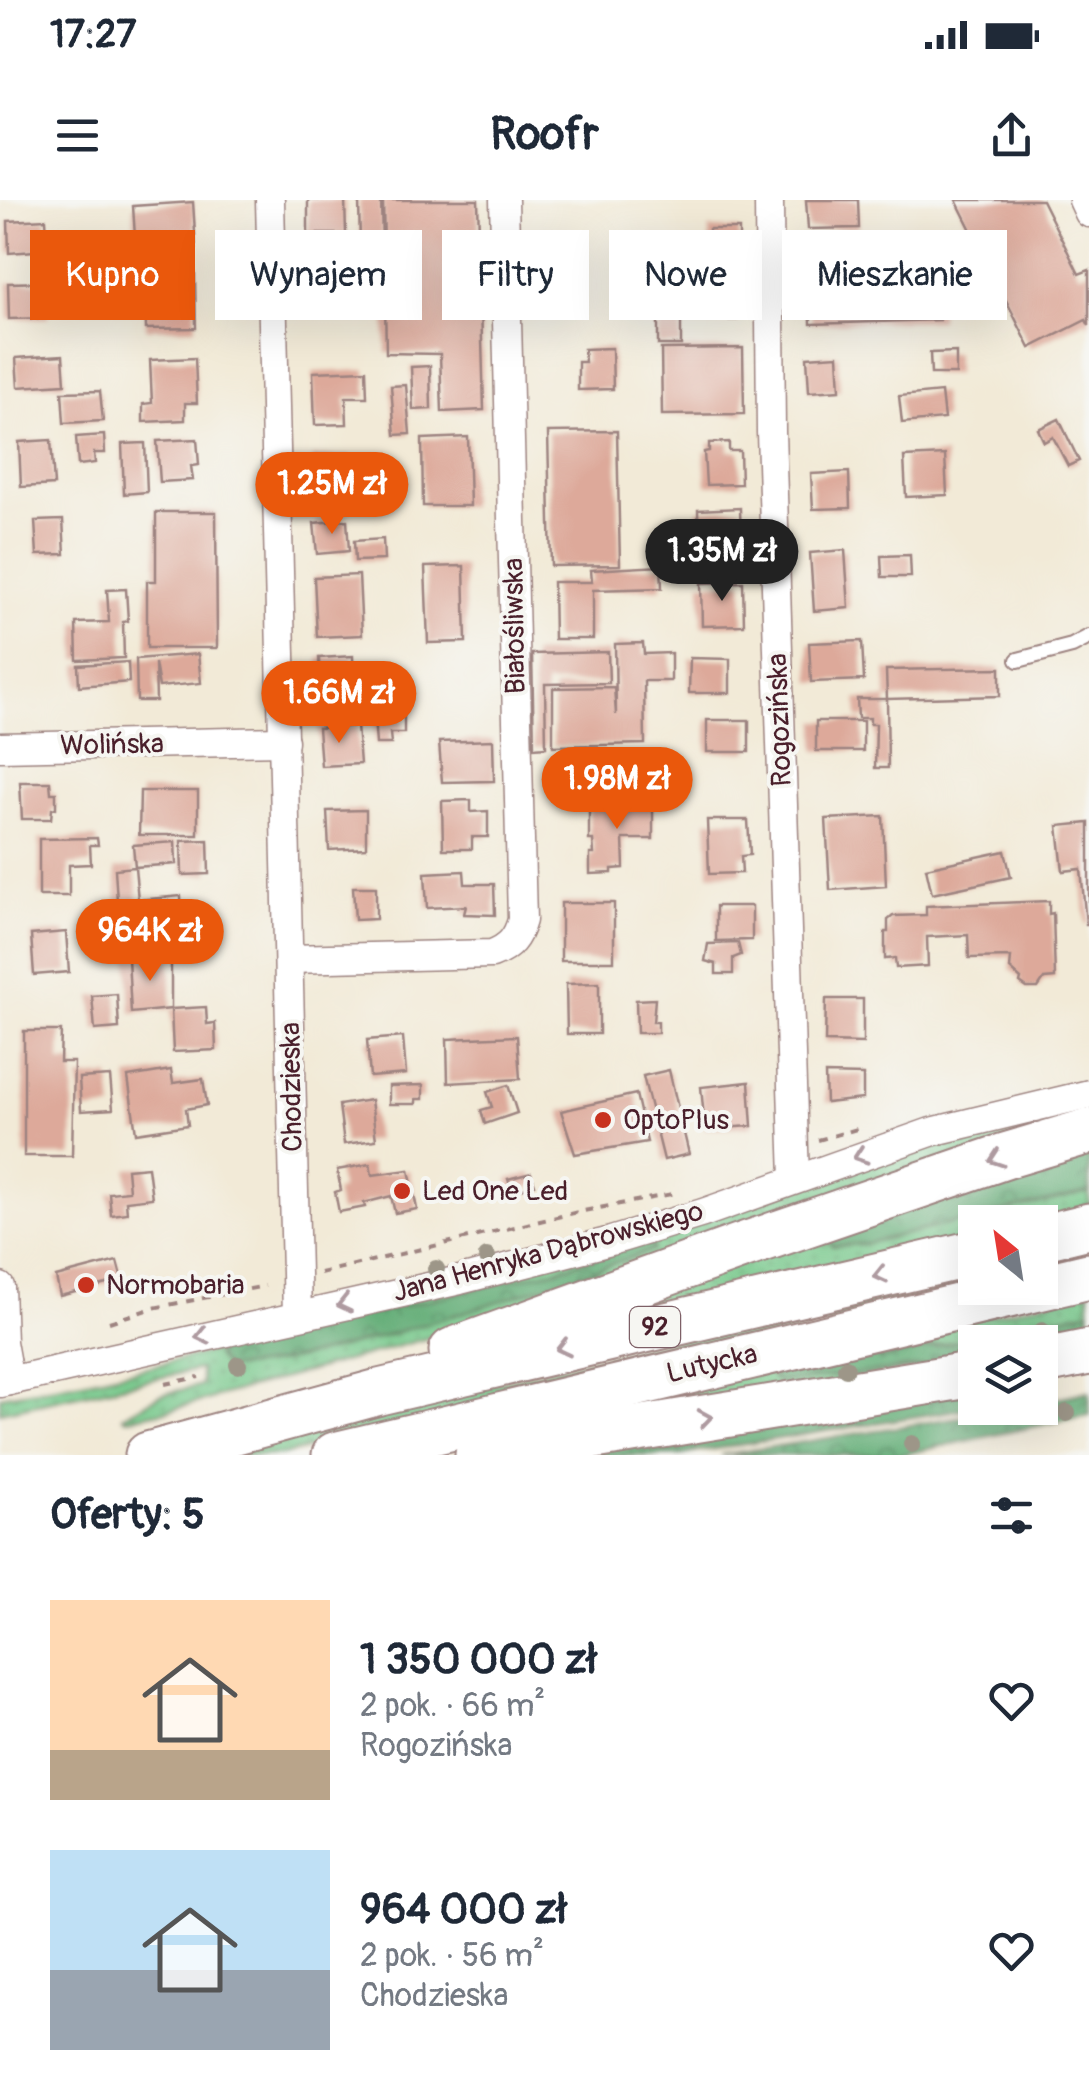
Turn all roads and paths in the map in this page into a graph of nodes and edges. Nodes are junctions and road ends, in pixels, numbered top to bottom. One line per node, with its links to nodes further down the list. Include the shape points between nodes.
1 (270, 200): 8 (street, Chodzieska)
2 (504, 200): 10 (street, Białośliwska, via 518,935 492,954)
3 (769, 200): 13 (street, Rogozińska)
4 (1082, 200): 5 (street)
5 (1089, 213)
6 (1089, 636): 7 (lane)
7 (1018, 660)
8 (284, 741): 9 (street, Wolińska); 10 (street, Chodzieska)
9 (0, 747)
10 (288, 958): 24 (street, Chodzieska)
11 (1089, 1094): 13 (street, Jana Henryka Dąbrowskiego, one-way to 13, via 953,1125)
12 (1089, 1132): 32 (main road, one-way to 32, via 474,1341)
13 (794, 1180): 24 (street, Jana Henryka Dąbrowskiego, one-way to 24, via 611,1241)
14 (680, 1194): 18 (path)
15 (1089, 1226): 16 (main road)
16 (1058, 1234)
17 (958, 1257): 32 (main road, Lutycka / 92, one-way to 32)
18 (310, 1276)
19 (1089, 1276): 34 (main road, Lutycka / 92)
20 (265, 1286): 22 (path)
21 (0, 1288): 30 (street)
22 (194, 1298): 23 (path); 25 (path)
23 (196, 1306)
24 (297, 1315): 30 (street, Jana Henryka Dąbrowskiego, one-way to 30)
25 (109, 1322)
26 (1089, 1352): 27 (main road)
27 (1058, 1358)
28 (199, 1377): 31 (path)
29 (958, 1377): 35 (main road, one-way to 29)
30 (4, 1382)
31 (165, 1384)
32 (336, 1402): 33 (main road, 92)
33 (148, 1455)
34 (334, 1455)
35 (478, 1455)

